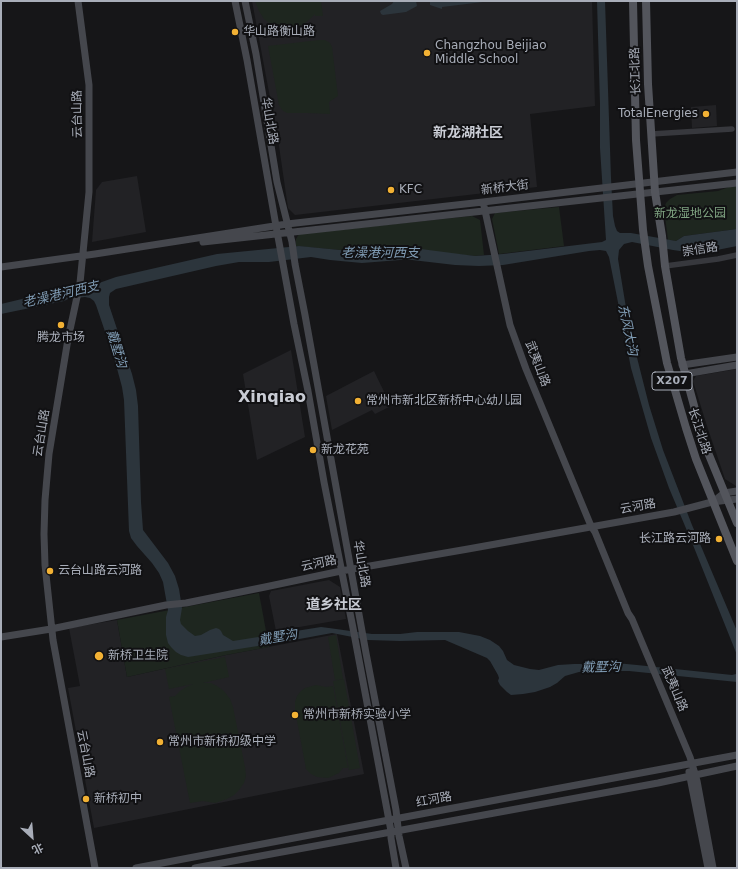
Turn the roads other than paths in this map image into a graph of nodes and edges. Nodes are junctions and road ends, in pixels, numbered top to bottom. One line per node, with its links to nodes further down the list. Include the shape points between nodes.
1 (78, 1): 21 (street, 云台山路, via 89,85 89,192)
2 (235, 1): 17 (street, 华山北路)
3 (245, 1): 16 (street, 华山北路, via 277,182)
4 (633, 1): 10 (main road, 长江北路)
5 (646, 1): 7 (main road, 长江北路)
6 (732, 129): 7 (street)
7 (651, 134): 9 (main road, 长江北路)
8 (737, 172): 9 (street, 新桥大街)
9 (654, 181): 10 (street, 新桥大街); 12 (main road, 长江北路)
10 (639, 183): 13 (main road, 长江北路); 14 (street, 新桥大街)
11 (737, 183): 12 (street, 新桥大街)
12 (655, 192): 13 (street, 新桥大街); 22 (main road, 长江北路)
13 (640, 194): 15 (street, 新桥大街); 32 (main road, 长江北路 / X207, via 648,266 671,377)
14 (483, 202): 15 (street, 武夷山路); 16 (street, 新桥大街)
15 (484, 210): 18 (street, 新桥大街); 34 (street, 武夷山路, via 510,325)
16 (287, 224): 17 (street, 新桥大街); 18 (street, 华山北路)
17 (276, 226): 19 (street, 华山北路); 21 (street, 新桥大街)
18 (289, 232): 19 (street, 新桥大街); 36 (street, 华山北路)
19 (278, 234): 21 (street, 新桥大街, via 195,242); 37 (street, 华山北路)
20 (737, 255): 22 (street, 崇信路)
21 (83, 258): 23 (street); 24 (street); 38 (street, 云台山路, via 49,454 45,500 45,565)
22 (665, 264): 26 (main road, 长江北路 / X207)
23 (1, 267)
24 (1, 272)
25 (737, 357): 26 (street)
26 (682, 365): 28 (main road, 长江北路 / X207)
27 (737, 365): 28 (street)
28 (685, 374): 30 (main road, 长江北路 / X207, via 707,449)
29 (737, 491): 30 (street, 云河路)
30 (726, 497): 31 (street, 云河路); 32 (street, 云河路); 33 (main road, 长江北路 / X207)
31 (737, 499)
32 (712, 502): 34 (street, 云河路, via 674,512); 35 (main road, 长江北路 / X207)
33 (737, 523)
34 (591, 526): 36 (street, 云河路); 41 (street, 武夷山路, via 591,533 632,631 650,664)
35 (737, 561)
36 (351, 569): 37 (street, 云河路); 44 (street, 华山北路)
37 (341, 571): 38 (street, 云河路); 45 (street, 华山北路)
38 (51, 628): 39 (street, 云河路); 47 (street, 云台山路)
39 (1, 637)
40 (737, 756): 41 (street, 红河路)
41 (690, 764): 43 (street, 武夷山路); 44 (street, 红河路)
42 (737, 766): 43 (street, 红河路)
43 (693, 775): 46 (street, 红河路); 52 (street, 武夷山路); 53 (street, 武夷山路)
44 (397, 818): 45 (street, 红河路); 46 (street, 华山北路)
45 (389, 820): 46 (street, 华山北路); 48 (street, 红河路)
46 (395, 831): 49 (street, 红河路); 50 (street, 华山北路, via 391,838); 51 (street, 华山北路)
47 (95, 868)
48 (136, 868)
49 (195, 868)
50 (396, 868)
51 (406, 868)
52 (708, 868)
53 (713, 868)

